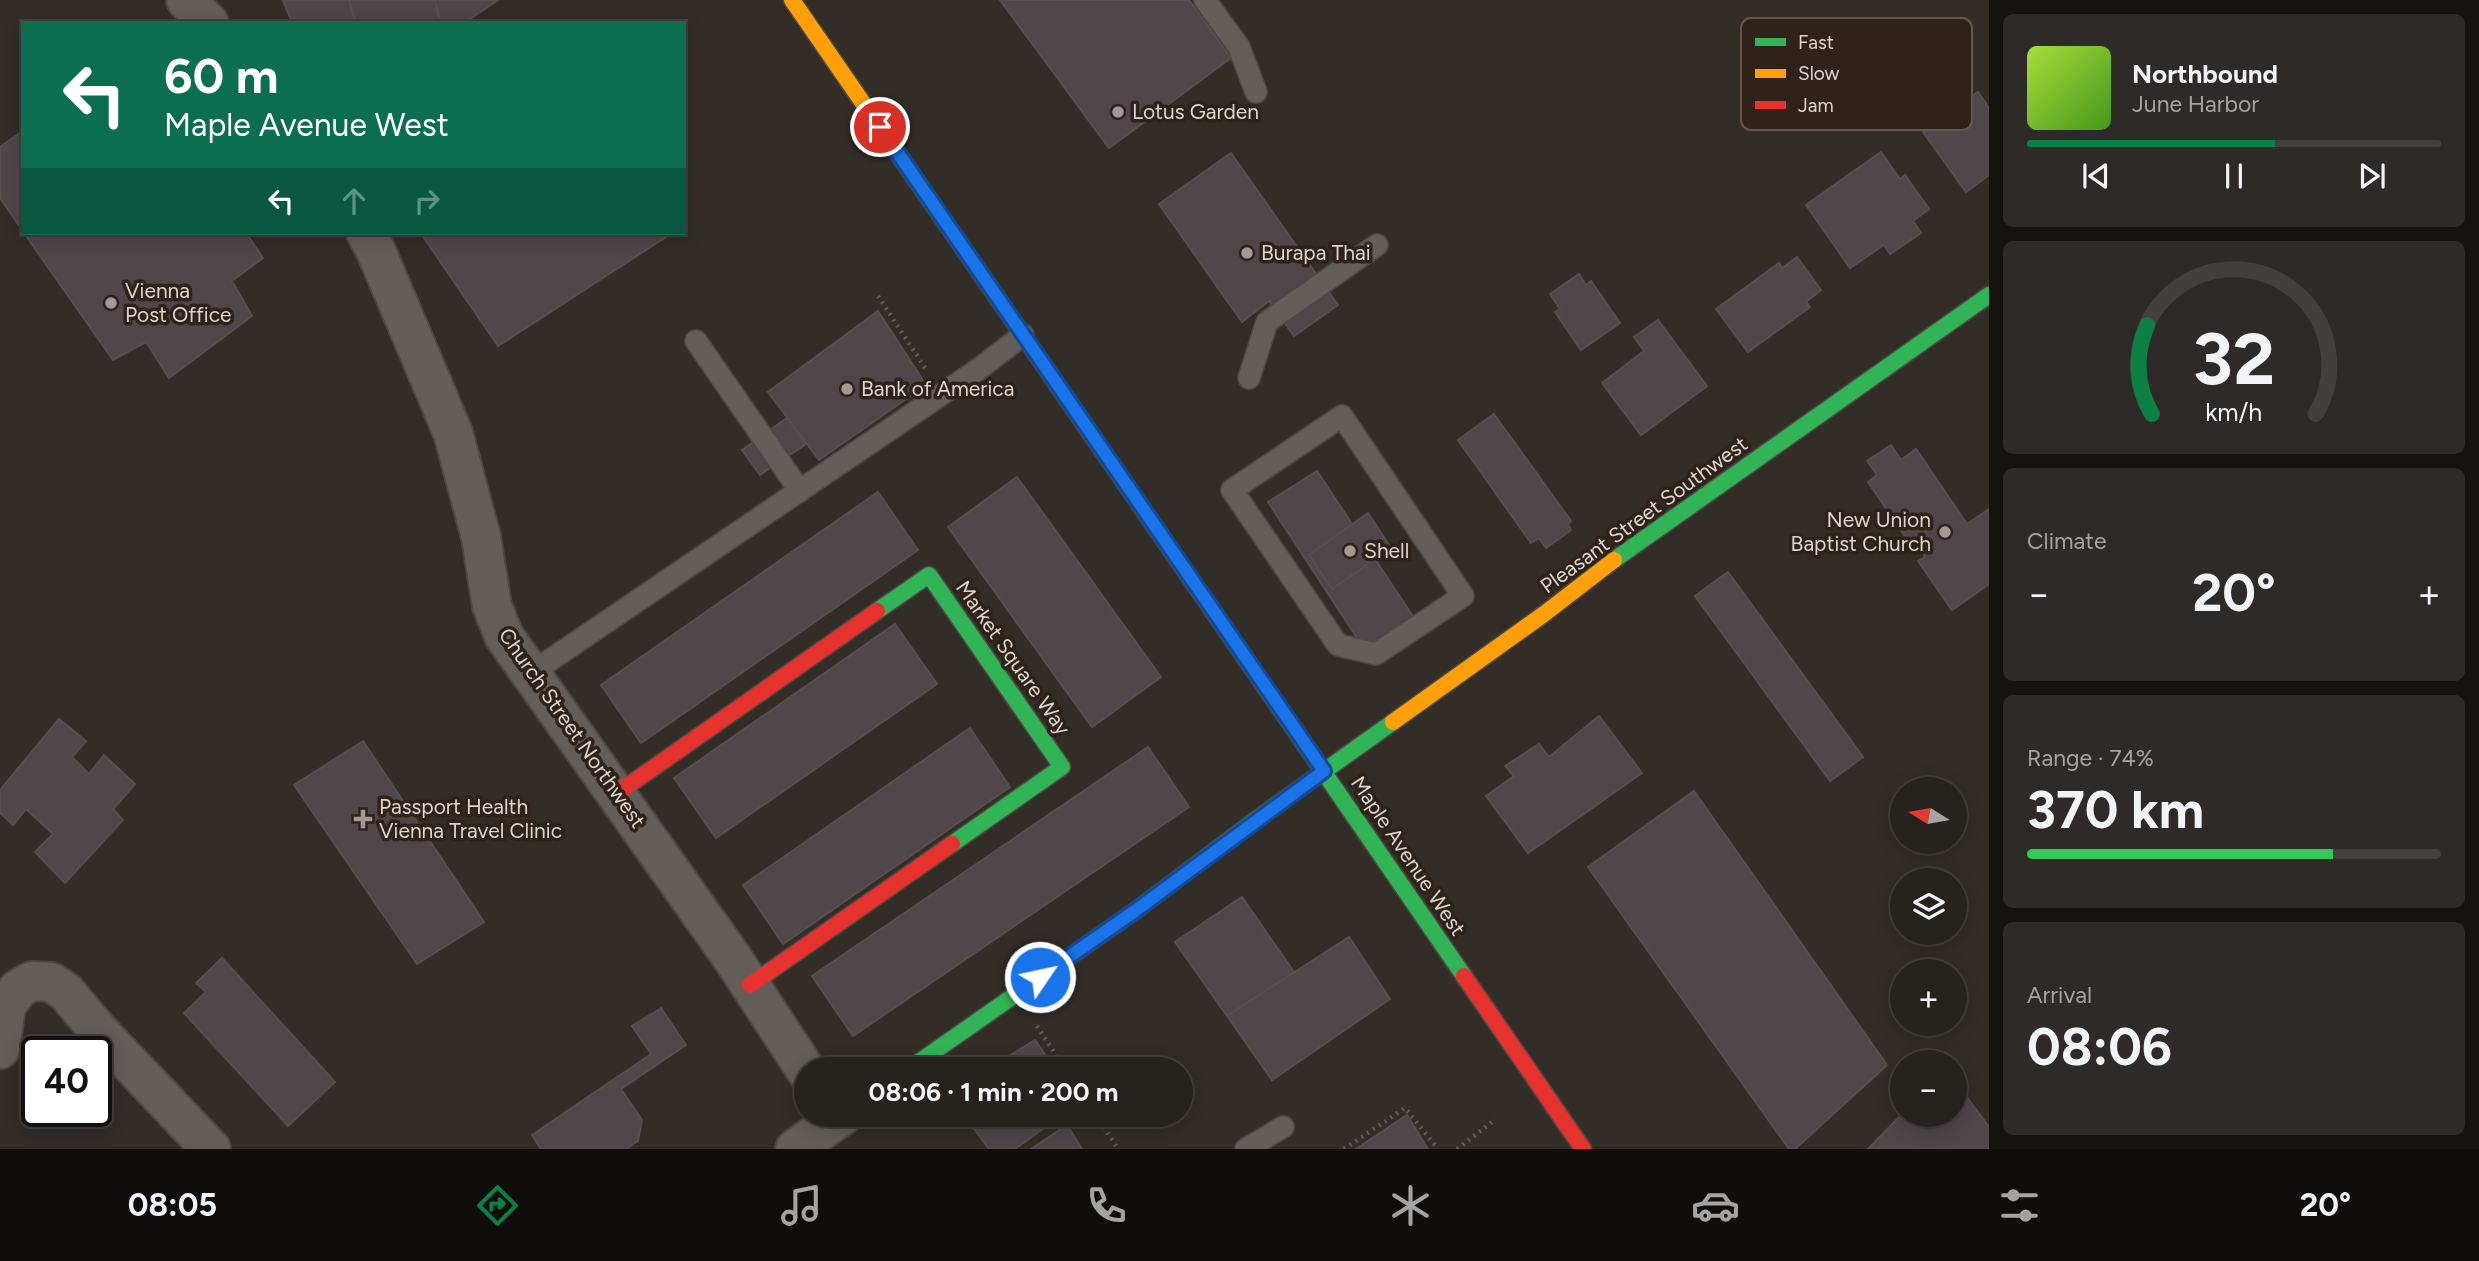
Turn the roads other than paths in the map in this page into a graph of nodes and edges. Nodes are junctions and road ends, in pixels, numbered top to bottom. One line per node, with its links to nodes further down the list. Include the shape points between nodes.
1 (186, 0): 4 (street)
2 (792, 0): 9 (street, Maple Avenue West)
3 (1205, 0): 5 (lane, via 1239,47)
4 (207, 21)
5 (1256, 92)
6 (367, 235): 14 (street, Church Street Northwest, via 453,433 481,537 492,606 504,636)
7 (1377, 245): 11 (lane, via 1267,322)
8 (1989, 295): 15 (street, Pleasant Street Southwest, via 1641,539)
9 (1023, 335): 12 (lane); 15 (street, Maple Avenue West)
10 (696, 341): 12 (lane)
11 (1248, 378)
12 (800, 491): 14 (lane)
13 (1338, 645): 13 (lane, via 1376,654 1463,596 1342,416 1232,490)
14 (531, 673): 16 (street, Church Street Northwest)
15 (1324, 771): 20 (street, Pleasant Street Southwest); 26 (street, Maple Avenue West)
16 (616, 794): 17 (street, Church Street Northwest); 17 (street, Market Square Way, via 929,575 1062,767)
17 (750, 985): 19 (street, Church Street Northwest)
18 (0, 1049): 23 (street, via 6,1006 18,989 33,981 51,982 66,992)
19 (797, 1057)
20 (926, 1057)
21 (824, 1127): 24 (street)
22 (1283, 1127): 25 (lane)
23 (211, 1149)
24 (795, 1149)
25 (1247, 1149)
26 (1583, 1149)

